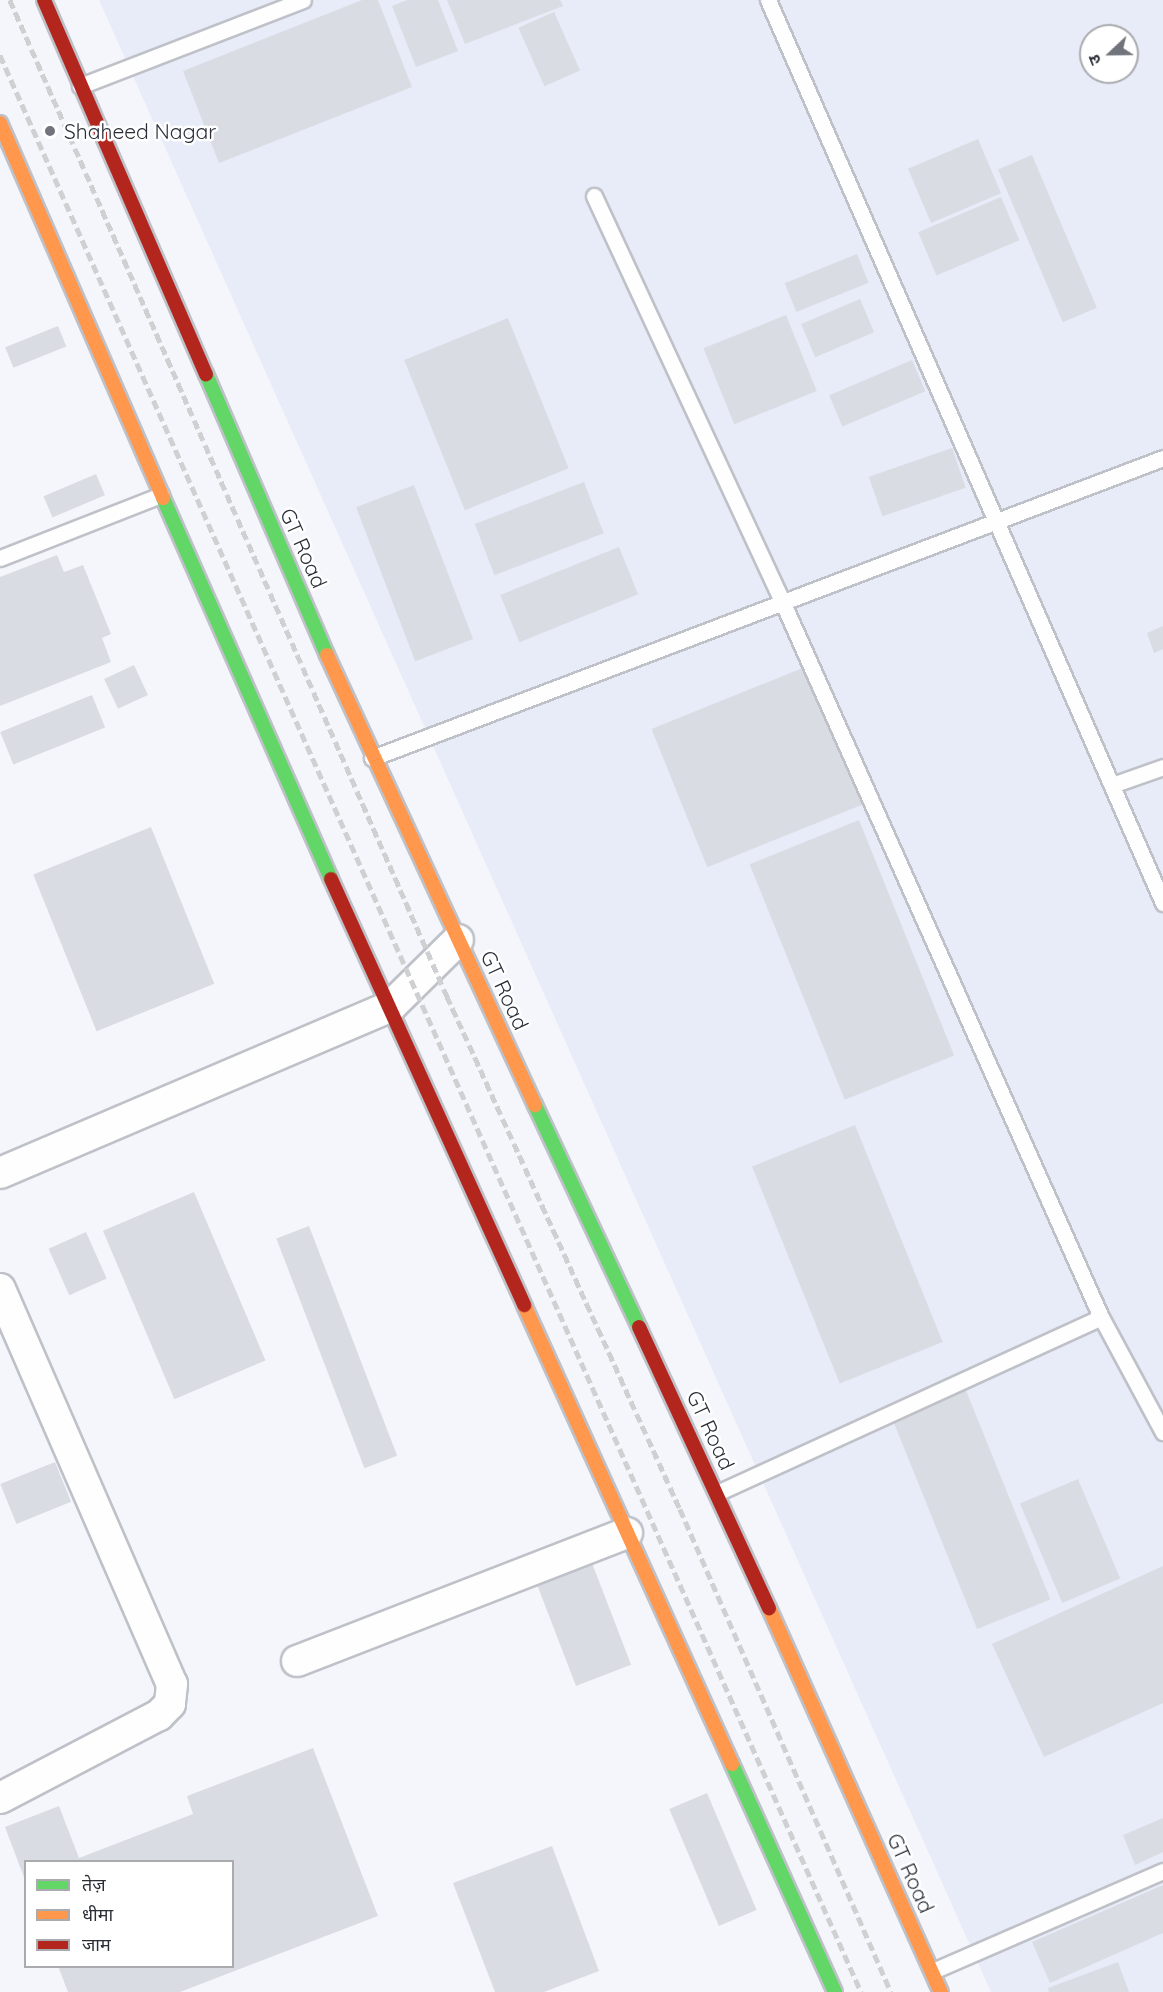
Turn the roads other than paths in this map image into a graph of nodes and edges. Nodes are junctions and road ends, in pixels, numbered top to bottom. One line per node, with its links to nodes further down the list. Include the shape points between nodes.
1 (44, 0): 4 (highway, GT Road)
2 (303, 0): 4 (lane)
3 (768, 0): 9 (lane)
4 (80, 87): 12 (highway, GT Road)
5 (0, 123): 8 (highway)
6 (594, 196): 11 (lane)
7 (1163, 458): 9 (lane)
8 (161, 495): 10 (lane); 17 (highway)
9 (998, 520): 11 (lane); 14 (lane)
10 (0, 558)
11 (782, 601): 12 (lane); 20 (lane)
12 (372, 758): 16 (highway, GT Road)
13 (1163, 767): 14 (lane)
14 (1112, 785): 15 (lane)
15 (1163, 903)
16 (458, 940): 17 (street); 22 (highway, GT Road)
17 (391, 1006): 18 (street); 23 (highway)
18 (0, 1173)
19 (0, 1289): 25 (street, via 172,1684 170,1704 159,1715)
20 (1101, 1317): 21 (lane); 22 (lane)
21 (1163, 1432)
22 (717, 1494): 27 (highway, GT Road)
23 (627, 1533): 24 (street); 28 (highway)
24 (297, 1661)
25 (0, 1798)
26 (1163, 1870): 27 (lane)
27 (933, 1971): 29 (highway, GT Road)
28 (835, 1992)
29 (941, 1992)

